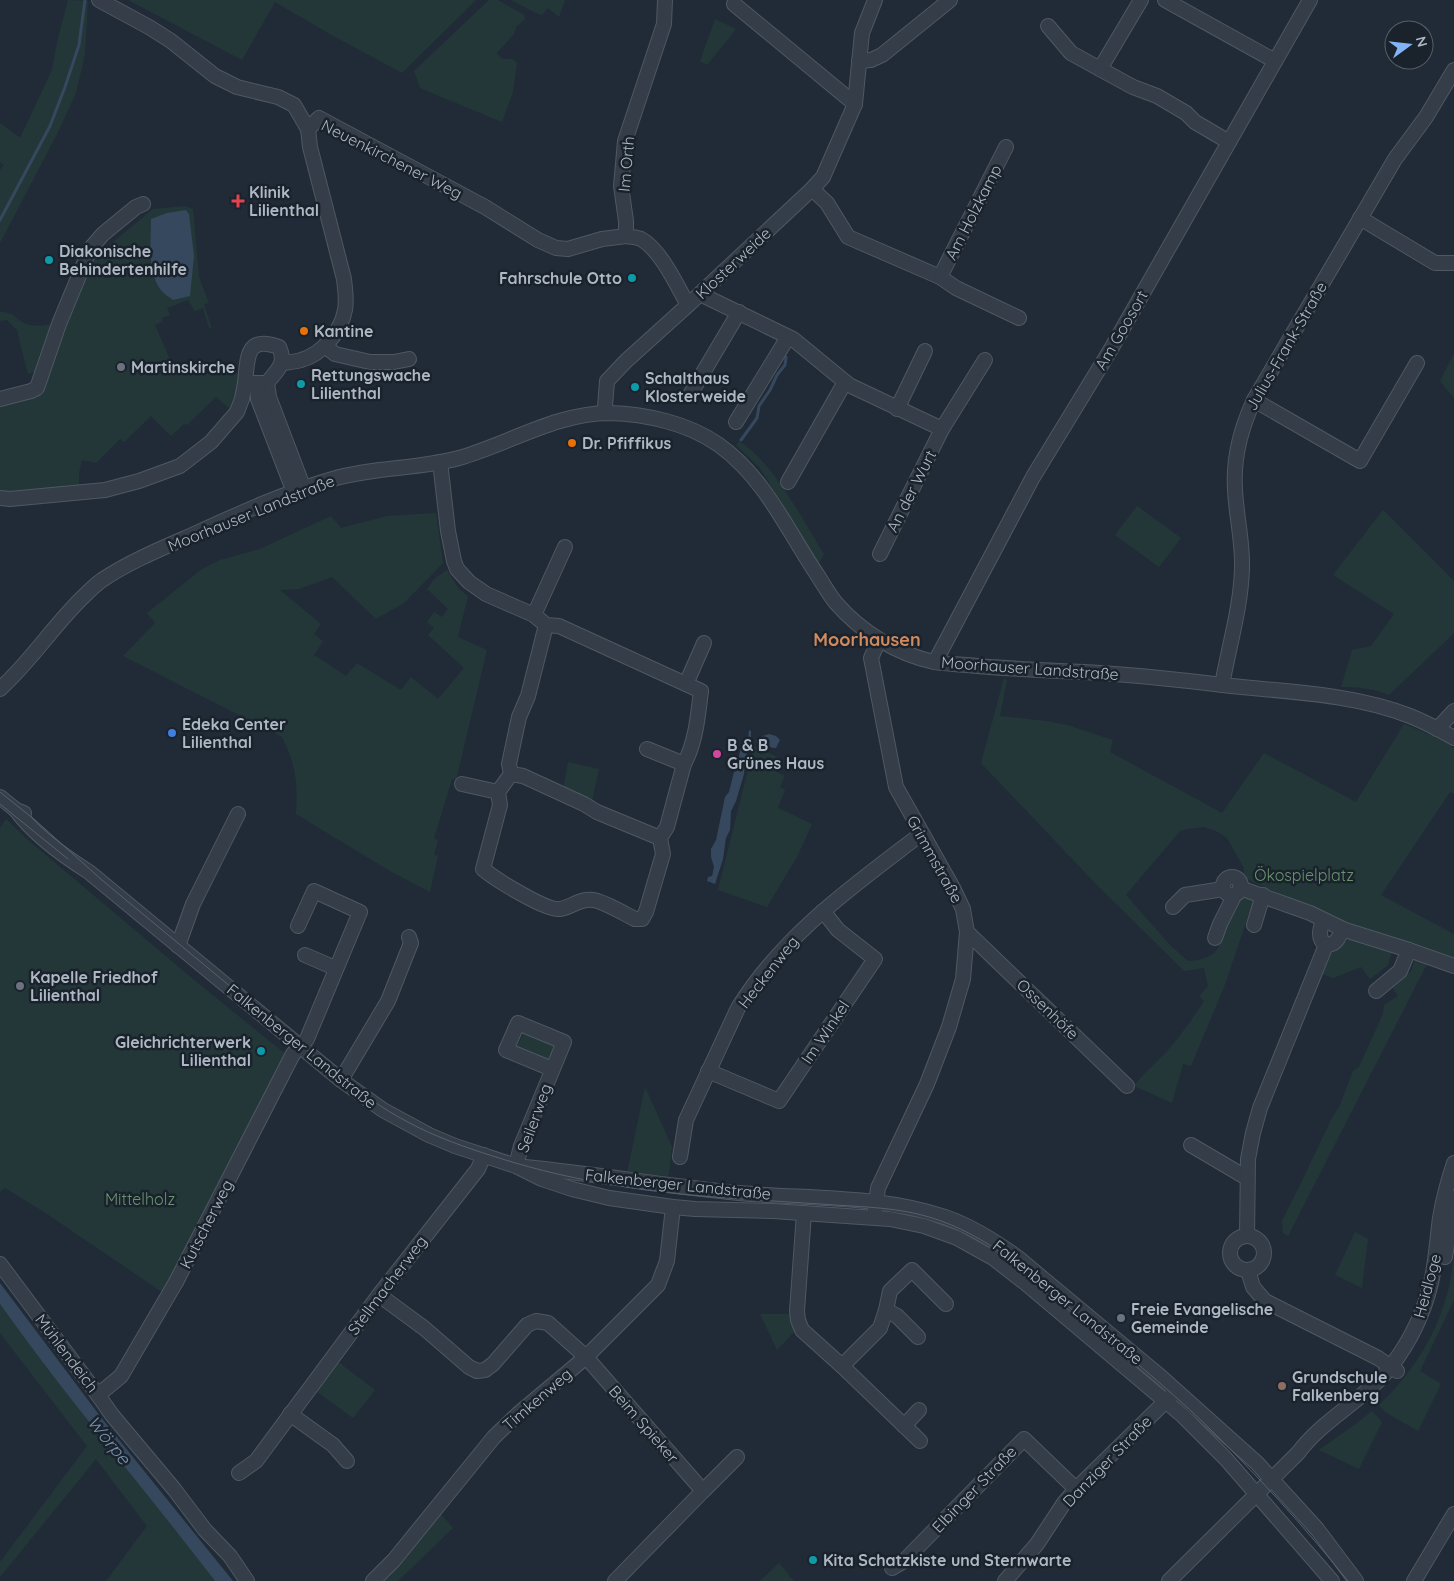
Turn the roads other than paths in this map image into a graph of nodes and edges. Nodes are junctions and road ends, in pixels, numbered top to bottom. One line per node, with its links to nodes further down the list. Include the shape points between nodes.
1 (99, 0): 15 (street, Neuenkirchener Weg, via 171,41 214,76 294,105)
2 (665, 0): 21 (street, Im Orth, via 664,24 625,141 621,186)
3 (876, 0): 10 (street, Klosterweide, via 862,33)
4 (950, 0): 10 (street, via 882,55 871,60)
5 (1141, 0): 12 (street)
6 (1165, 0): 11 (street)
7 (1310, 0): 11 (street, Am Goosort)
8 (734, 4): 14 (street)
9 (1048, 26): 12 (street, via 1071,52)
10 (859, 60): 14 (street, Klosterweide)
11 (1275, 61): 16 (street, Am Goosort)
12 (1100, 70): 16 (street, via 1157,96)
13 (1454, 70): 20 (street, Julius-Frank-Straße, via 1426,117 1394,158)
14 (855, 104): 18 (street, Klosterweide, via 823,177)
15 (308, 129): 21 (street, Neuenkirchener Weg, via 319,118 485,206 556,248 568,250 602,239); 29 (street, via 346,294 339,328)
16 (1229, 142): 54 (street, Am Goosort, via 1111,349 1033,477)
17 (1006, 147): 23 (street, Am Holzkamp)
18 (812, 189): 23 (street, Am Holzkamp, via 827,203 848,237); 24 (street, Klosterweide)
19 (143, 204): 38 (street, via 90,248 37,388)
20 (1360, 218): 22 (street, via 1435,263); 39 (street, Julius-Frank-Straße)
21 (626, 236): 25 (street, via 640,239 650,247 667,267)
22 (1454, 263)
23 (940, 277): 27 (street, Am Holzkamp)
24 (700, 294): 25 (street, Klosterweide); 26 (street)
25 (688, 305): 41 (street, Klosterweide, via 607,381)
26 (739, 312): 28 (street); 37 (street)
27 (1019, 318)
28 (788, 337): 35 (street); 42 (street)
29 (325, 346): 31 (street, via 335,354 370,362 394,362); 33 (street, via 314,355)
30 (925, 351): 40 (street)
31 (408, 358)
32 (985, 360): 43 (street, An der Wurt)
33 (282, 363): 36 (street); 36 (street, via 279,347 267,343 254,346 250,350)
34 (1417, 363): 39 (street, via 1360,461)
35 (845, 382): 40 (street); 45 (street)
36 (256, 383): 46 (street, via 258,399); 47 (street, via 211,442 180,466 105,490)
37 (691, 393)
38 (0, 399)
39 (1254, 400): 57 (street, Julius-Frank-Straße, via 1237,448 1234,487 1242,568)
40 (897, 409): 43 (street)
41 (606, 413): 44 (street, Moorhauser Landstraße, via 570,419); 52 (street, Moorhauser Landstraße, via 646,416 690,429 742,463 777,509 836,603)
42 (736, 422)
43 (942, 429): 49 (street, An der Wurt)
44 (440, 462): 46 (street, Moorhauser Landstraße, via 339,477); 50 (street, via 448,531 457,569 486,594)
45 (788, 482)
46 (299, 490): 55 (street, Moorhauser Landstraße, via 136,560 97,584)
47 (0, 498)
48 (565, 547): 50 (street)
49 (880, 554)
50 (534, 615): 51 (street)
51 (546, 625): 56 (street, via 559,626); 64 (street, via 528,696 519,717 509,764)
52 (880, 640): 54 (street, Moorhauser Landstraße, via 903,652); 69 (street, Grimmstraße, via 871,658 896,787)
53 (704, 643): 56 (street)
54 (935, 662): 57 (street, Moorhauser Landstraße, via 1011,670 1122,674)
55 (5, 675): 58 (street, Moorhauser Landstraße)
56 (686, 684): 63 (street, via 702,691 689,755)
57 (1222, 685): 60 (street, Moorhauser Landstraße, via 1361,702 1413,716)
58 (0, 689)
59 (1454, 711): 60 (street)
60 (1437, 729): 61 (street, Moorhauser Landstraße)
61 (1454, 738)
62 (647, 749): 63 (street)
63 (684, 764): 70 (street, via 667,827)
64 (511, 774): 66 (street); 70 (street, via 523,776 596,812)
65 (462, 784): 66 (street)
66 (498, 792): 70 (street, via 500,805 484,869 548,908 560,909 582,900 594,900 635,919 642,919 662,857)
67 (0, 797): 83 (street, Falkenberger Landstraße, via 35,820 89,872)
68 (238, 814): 83 (street, via 193,904)
69 (921, 834): 74 (street, Heckenweg); 79 (street, Grimmstraße, via 953,888 963,910)
70 (660, 838)
71 (1232, 890): 72 (street); 73 (street, via 1185,895); 81 (street, via 1233,898)
72 (1263, 895): 75 (street); 76 (street)
73 (1173, 907)
74 (823, 911): 91 (street, Heckenweg, via 801,930 748,992); 91 (street, Im Winkel, via 838,930 875,959 779,1101)
75 (1323, 921): 78 (street); 82 (street, via 1320,936)
76 (1254, 925)
77 (298, 926): 87 (street, Falkenberger Landstraße, via 314,891 360,912)
78 (1342, 929): 82 (street, via 1337,941); 84 (street)
79 (967, 932): 93 (street, Ossenhöfe); 101 (street, Grimmstraße, via 963,978 949,1027 927,1084 878,1188)
80 (409, 937): 92 (street, via 411,943 388,1001)
81 (1215, 938)
82 (1326, 945): 99 (street, via 1260,1108 1250,1144)
83 (178, 946): 89 (street, Falkenberger Landstraße)
84 (1408, 950): 86 (street); 88 (street, via 1400,971)
85 (305, 955): 87 (street)
86 (1454, 966)
87 (335, 968): 89 (street, Falkenberger Landstraße, via 307,1039)
88 (1376, 990)
89 (301, 1046): 92 (street, Falkenberger Landstraße); 116 (street, Kutscherweg, via 293,1054 176,1282 134,1355 121,1376)
90 (552, 1069): 98 (street, Seilerweg)
91 (708, 1071): 96 (street, Heckenweg, via 686,1120)
92 (341, 1080): 95 (street, Falkenberger Landstraße, via 409,1125)
93 (1127, 1086)
94 (1191, 1145): 99 (street)
95 (484, 1155): 98 (street, Falkenberger Landstraße); 108 (street, Stellmacherweg, via 478,1169)
96 (680, 1157)
97 (1454, 1163): 114 (street, Heidloge, via 1427,1297)
98 (516, 1166): 101 (street, Falkenberger Landstraße, via 739,1193); 102 (street, Falkenberger Landstraße, via 572,1189 608,1198)
99 (1247, 1178): 105 (street)
100 (1454, 1198): 114 (street, Heidloge, via 1434,1307 1420,1338)
101 (875, 1202): 104 (street, Grimmstraße); 115 (street, Falkenberger Landstraße, via 947,1218 997,1243)
102 (673, 1207): 103 (street, Falkenberger Landstraße); 112 (street, Timkenweg, via 667,1261 658,1285)
103 (804, 1213): 104 (street, Falkenberger Landstraße); 113 (street, via 798,1320 802,1330)
104 (875, 1217): 117 (street, Falkenberger Landstraße, via 924,1226 958,1238 983,1252 1024,1282)
105 (1246, 1236): 107 (street, via 1235,1241 1230,1253 1235,1265); 107 (street, via 1261,1242 1264,1252 1258,1266)
106 (0, 1264): 116 (street, Mühlendeich)
107 (1248, 1270): 114 (street, via 1253,1287 1265,1301)
108 (378, 1295): 112 (street, Beim Spieker, via 477,1371 493,1364 527,1325 536,1321 548,1323); 119 (street, Stellmacherweg)
109 (946, 1304): 110 (street, via 912,1270 890,1291)
110 (886, 1310): 111 (street, via 897,1316); 113 (street, via 880,1328)
111 (918, 1337)
112 (586, 1357): 127 (street, Beim Spieker); 132 (street, Timkenweg, via 494,1437 407,1545)
113 (842, 1366): 120 (street)
114 (1395, 1369): 125 (street, Heidloge, via 1308,1438)
115 (1176, 1390): 117 (street, Danziger Straße); 125 (street, Falkenberger Landstraße)
116 (98, 1395): 131 (street, Mühlendeich)
117 (1166, 1401): 126 (street, Danziger Straße); 128 (street, Falkenberger Landstraße, via 1212,1444)
118 (919, 1410): 120 (street)
119 (290, 1414): 123 (street, via 333,1445); 124 (street, Stellmacherweg, via 256,1461)
120 (904, 1426): 121 (street)
121 (920, 1441)
122 (737, 1457): 127 (street)
123 (347, 1460)
124 (240, 1473)
125 (1271, 1478): 128 (street, Heidloge); 137 (street, Falkenberger Landstraße)
126 (1076, 1489): 130 (street, Elbinger Straße, via 1024,1439 904,1561); 134 (street, Danziger Straße, via 1037,1544)
127 (703, 1491): 133 (street)
128 (1256, 1494): 135 (street, Heidloge); 136 (street, Falkenberger Landstraße)
129 (1454, 1514): 138 (street)
130 (892, 1568)
131 (247, 1581)
132 (373, 1581)
133 (615, 1581)
134 (1005, 1581)
135 (1169, 1581)
136 (1332, 1581)
137 (1356, 1581)
138 (1414, 1581)

